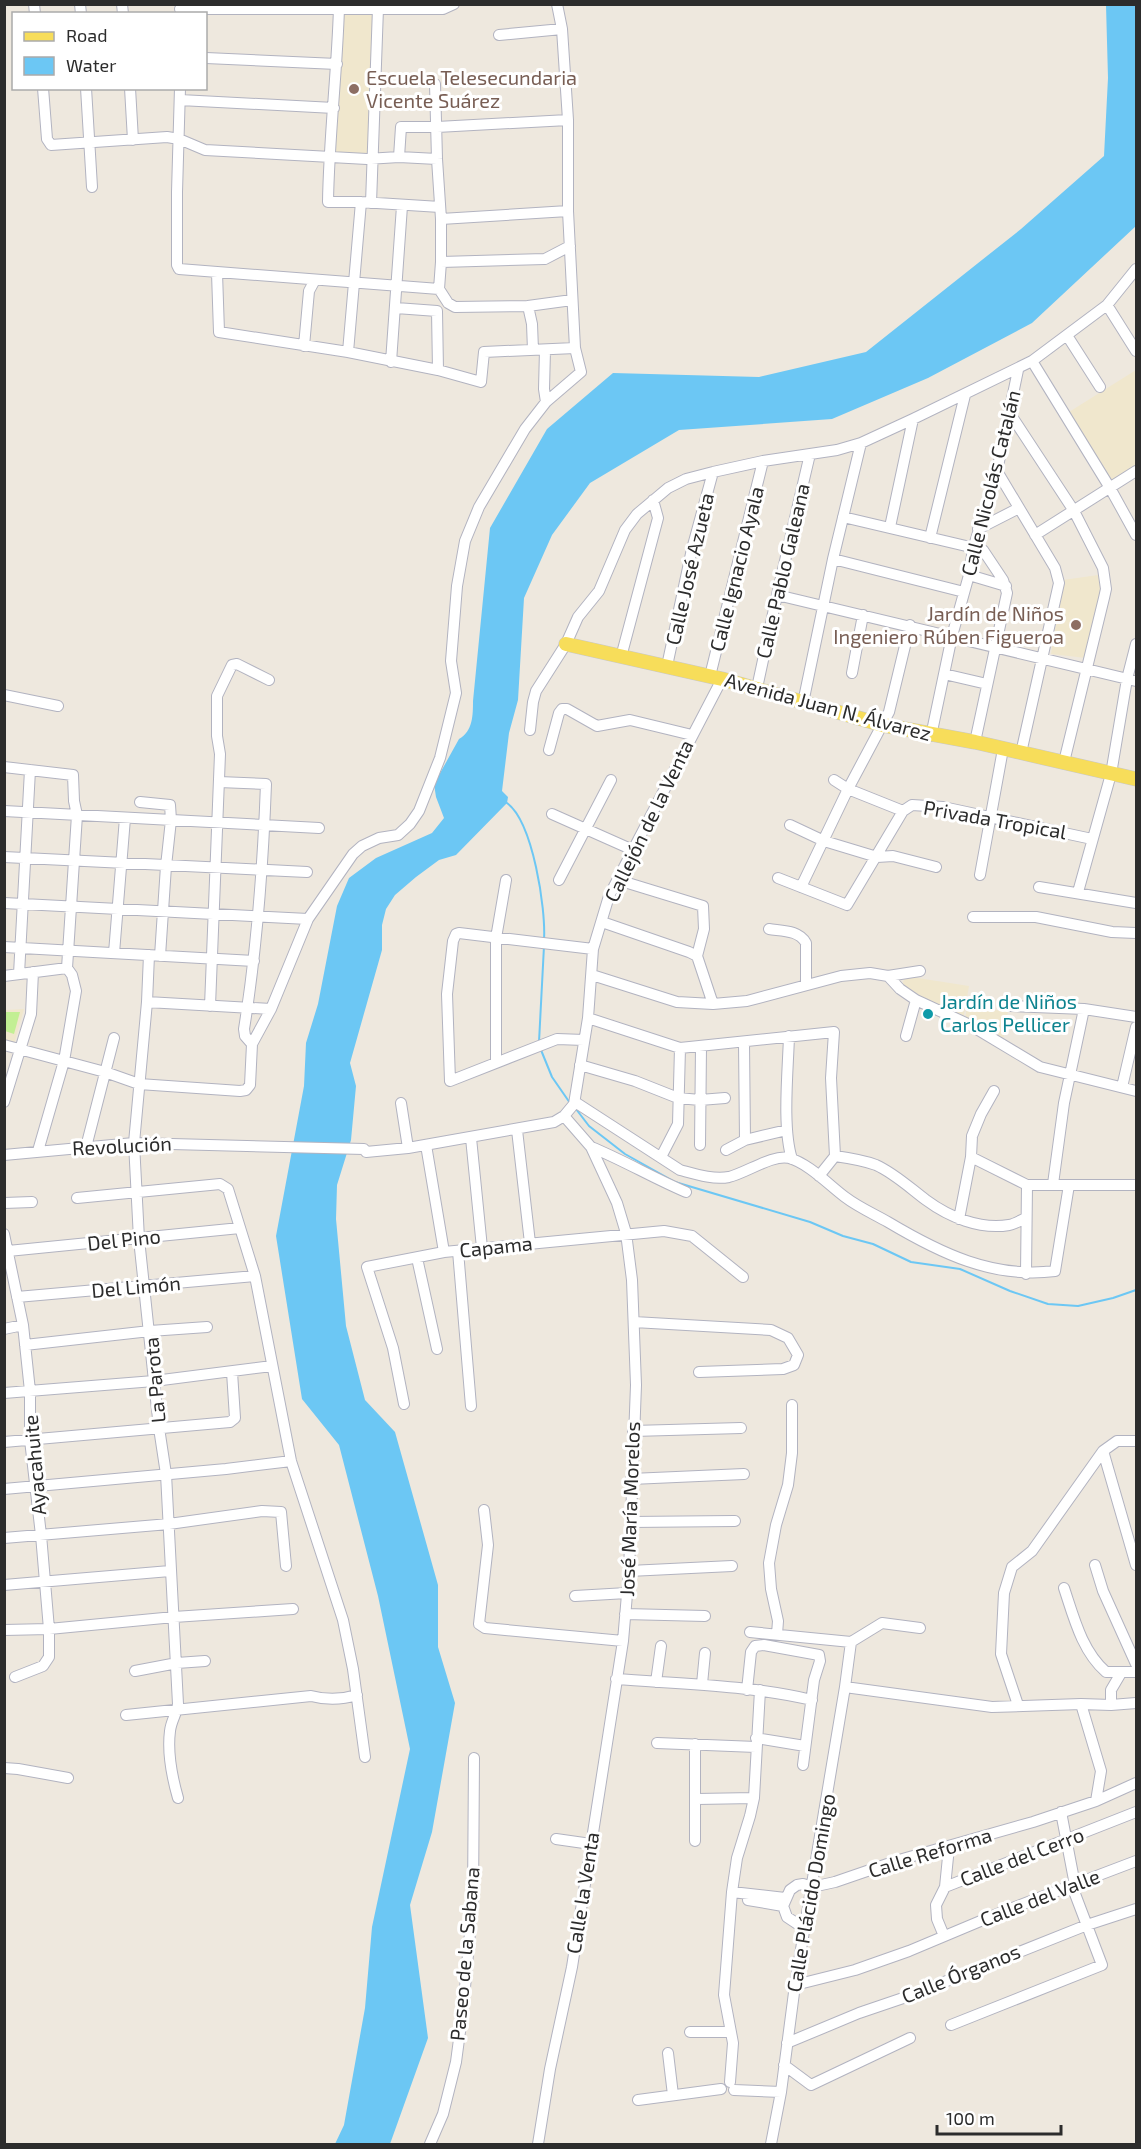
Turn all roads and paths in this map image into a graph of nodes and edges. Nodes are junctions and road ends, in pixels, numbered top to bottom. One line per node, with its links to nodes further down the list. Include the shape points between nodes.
1 (454, 4): 4 (street, via 443,9)
2 (556, 4): 6 (street)
3 (339, 8): 4 (street); 5 (street); 9 (street)
4 (378, 8): 24 (street)
5 (180, 9)
6 (562, 29): 7 (street); 17 (street)
7 (499, 35)
8 (207, 58): 9 (street)
9 (337, 64): 16 (street)
10 (435, 84): 18 (street)
11 (43, 90): 21 (street, via 47,140 51,145)
12 (86, 90): 21 (street)
13 (130, 90): 20 (street)
14 (180, 90): 15 (street)
15 (180, 100): 16 (street); 19 (street)
16 (334, 108): 22 (street)
17 (568, 120): 18 (street); 29 (street)
18 (437, 127): 23 (street, via 401,127); 25 (street)
19 (179, 139): 20 (street); 22 (street, via 205,150); 33 (street, via 177,265 184,270)
20 (133, 140): 21 (street)
21 (88, 143): 26 (street)
22 (329, 156): 24 (street); 27 (street, via 328,202)
23 (399, 157): 24 (street); 25 (street)
24 (373, 158): 27 (street)
25 (437, 159): 30 (street)
26 (92, 187)
27 (366, 202): 28 (street); 36 (street)
28 (402, 206): 30 (street); 37 (street)
29 (568, 211): 30 (street); 31 (street)
30 (440, 213): 32 (street)
31 (570, 246): 32 (street, via 545,259); 39 (street)
32 (441, 262): 38 (street)
33 (217, 273): 35 (street); 44 (street, via 219,332)
34 (1134, 274): 40 (street)
35 (315, 280): 36 (street); 44 (street, via 309,291)
36 (354, 282): 37 (street); 49 (street)
37 (396, 285): 38 (street); 42 (street)
38 (439, 290): 41 (street, via 455,307)
39 (572, 300): 41 (street); 45 (street)
40 (1107, 305): 43 (street); 48 (street)
41 (528, 306): 46 (street)
42 (396, 308): 51 (street); 52 (street, via 437,312)
43 (1068, 336): 50 (street); 54 (street)
44 (304, 346): 49 (street)
45 (575, 348): 47 (street); 56 (street, via 582,372)
46 (533, 350): 47 (street); 52 (street, via 484,352 481,382)
47 (545, 350): 56 (street)
48 (1137, 351)
49 (348, 352): 51 (street)
50 (1032, 361): 53 (street); 65 (street)
51 (391, 362): 52 (street)
52 (438, 370)
53 (1018, 370): 55 (street); 57 (street, Calle Nicolás Catalán)
54 (1100, 387)
55 (965, 395): 58 (street); 74 (street)
56 (546, 402): 163 (street, via 525,429 479,507 465,541 451,661 456,693 440,758 418,811 398,835 379,838 353,854)
57 (1009, 412): 62 (street, Calle Nicolás Catalán); 68 (street)
58 (914, 419): 59 (street); 70 (street)
59 (861, 443): 60 (street); 69 (street)
60 (810, 454): 61 (street); 80 (street, Calle Pablo Galeana)
61 (763, 461): 64 (street); 94 (street, Calle Ignacio Ayala)
62 (997, 471): 67 (street); 71 (street, Calle Nicolás Catalán)
63 (1137, 471): 65 (street)
64 (713, 472): 66 (street, via 686,479); 90 (street, Calle José Azueta)
65 (1110, 488): 68 (street); 73 (street)
66 (653, 500): 85 (street, via 625,530 599,591 578,617); 88 (street, via 658,518)
67 (1019, 508): 71 (street); 72 (street)
68 (1074, 511): 72 (street); 91 (street, via 1105,577 1104,598)
69 (843, 517): 70 (street); 76 (street)
70 (890, 527): 74 (street)
71 (978, 529): 75 (street, Calle Nicolás Catalán)
72 (1035, 535): 89 (street, via 1055,568 1059,583)
73 (1137, 535)
74 (930, 538): 75 (street)
75 (973, 549): 77 (street, Calle Nicolás Catalán); 78 (street, via 984,550)
76 (833, 559): 79 (street); 81 (street)
77 (969, 575): 78 (street); 79 (street, Calle Nicolás Catalán)
78 (1006, 586): 87 (street)
79 (964, 592): 84 (street, Calle Nicolás Catalán)
80 (777, 595): 81 (street); 98 (street, Calle Pablo Galeana)
81 (823, 605): 82 (street); 100 (street)
82 (863, 615): 83 (street); 92 (street)
83 (910, 626): 84 (street); 102 (street)
84 (952, 636): 87 (street); 93 (street, Calle Nicolás Catalán)
85 (566, 644): 88 (main road, Avenida Juan N. Álvarez); 103 (street, via 533,702)
86 (1137, 644): 96 (street)
87 (996, 647): 89 (street); 97 (street)
88 (621, 657): 90 (main road, Avenida Juan N. Álvarez)
89 (1043, 658): 91 (street); 109 (street)
90 (667, 666): 94 (main road, Avenida Juan N. Álvarez)
91 (1086, 669): 96 (street); 110 (street)
92 (852, 673)
93 (944, 674): 97 (street); 105 (street, Calle Nicolás Catalán)
94 (716, 677): 98 (main road, Avenida Juan N. Álvarez); 104 (street, Callejón de la Venta)
95 (270, 680): 117 (street, via 237,664 229,669 217,696)
96 (1132, 680): 113 (street)
97 (987, 684): 106 (street)
98 (757, 688): 100 (main road, Avenida Juan N. Álvarez)
99 (4, 695): 101 (street)
100 (803, 703): 102 (main road, Avenida Juan N. Álvarez)
101 (58, 706)
102 (883, 725): 105 (main road, Avenida Juan N. Álvarez); 118 (street)
103 (530, 730)
104 (692, 735): 108 (street, via 630,720 597,726 562,709); 135 (street, Callejón de la Venta)
105 (931, 736): 106 (main road, Avenida Juan N. Álvarez)
106 (975, 742): 107 (main road, Avenida Juan N. Álvarez)
107 (1003, 749): 109 (main road, Avenida Juan N. Álvarez); 126 (street)
108 (549, 750)
109 (1021, 753): 110 (main road, Avenida Juan N. Álvarez)
110 (1064, 762): 113 (main road, Avenida Juan N. Álvarez)
111 (4, 766): 112 (street)
112 (30, 770): 122 (street); 124 (street, via 73,775)
113 (1111, 774): 114 (main road, Avenida Juan N. Álvarez); 133 (street)
114 (1137, 779)
115 (611, 780): 132 (street)
116 (834, 780): 118 (street, Privada Tropical)
117 (219, 782): 128 (street); 130 (street, via 266,784)
118 (848, 789): 121 (street, Privada Tropical); 134 (street)
119 (140, 802): 127 (street, via 170,805)
120 (4, 811): 122 (street)
121 (903, 811): 126 (street, Privada Tropical, via 912,805 943,807); 137 (street)
122 (28, 812): 124 (street); 138 (street)
123 (552, 814): 132 (street)
124 (77, 815): 125 (street); 139 (street)
125 (125, 818): 127 (street); 140 (street)
126 (992, 818): 133 (street, Privada Tropical); 146 (street)
127 (171, 820): 128 (street); 141 (street, La Parota)
128 (218, 824): 130 (street); 143 (street)
129 (790, 825): 134 (street)
130 (264, 827): 131 (street); 144 (street)
131 (319, 828)
132 (585, 829): 135 (street); 149 (street)
133 (1092, 838): 153 (street)
134 (824, 841): 137 (street); 151 (street)
135 (633, 850): 150 (street, Callejón de la Venta)
136 (4, 857): 138 (street)
137 (878, 857): 142 (street, via 893,856); 151 (street, via 847,905)
138 (25, 858): 139 (street); 156 (street)
139 (74, 861): 140 (street); 157 (street)
140 (121, 863): 141 (street); 158 (street)
141 (166, 866): 143 (street); 159 (street, La Parota)
142 (936, 867)
143 (216, 869): 144 (street); 160 (street)
144 (262, 871): 145 (street); 161 (street)
145 (307, 872)
146 (980, 875)
147 (778, 878): 151 (street)
148 (506, 880): 167 (street)
149 (559, 880)
150 (618, 880): 164 (street, Callejón de la Venta); 174 (street, via 703,906 704,929)
151 (801, 887)
152 (1039, 887): 153 (street)
153 (1078, 892): 155 (street)
154 (4, 903): 156 (street)
155 (1137, 903)
156 (22, 904): 157 (street); 169 (street)
157 (71, 906): 158 (street); 171 (street)
158 (117, 909): 159 (street); 172 (street)
159 (163, 912): 160 (street); 173 (street, La Parota)
160 (214, 915): 161 (street); 175 (street)
161 (257, 917): 163 (street); 176 (street)
162 (973, 917): 166 (street, via 1036,917 1112,933)
163 (308, 919): 191 (street)
164 (602, 922): 170 (street, Callejón de la Venta); 174 (street)
165 (769, 929): 184 (street, via 797,933 803,938)
166 (1137, 933)
167 (496, 938): 170 (street); 207 (street); 207 (street, via 459,933 453,941 447,994 450,1081)
168 (4, 947): 169 (street)
169 (20, 948): 171 (street); 180 (street)
170 (594, 949): 181 (street, Callejón de la Venta)
171 (68, 951): 172 (street); 177 (street)
172 (114, 953): 173 (street)
173 (154, 956): 175 (street); 186 (street, La Parota)
174 (697, 956): 187 (street)
175 (212, 959): 176 (street); 188 (street)
176 (254, 961): 190 (street)
177 (67, 968): 179 (street); 206 (street, via 76,991)
178 (920, 971): 183 (street)
179 (33, 972): 180 (street); 205 (street, via 31,1014)
180 (19, 974): 182 (street)
181 (592, 975): 187 (street, via 677,1002); 194 (street, Callejón de la Venta)
182 (4, 976)
183 (888, 976): 184 (street, via 841,976); 185 (street)
184 (806, 984): 187 (street, via 747,1001)
185 (916, 1000): 197 (street); 210 (street, via 970,1025 1040,1067)
186 (147, 1002): 188 (street); 211 (street, La Parota)
187 (713, 1004)
188 (210, 1006): 190 (street)
189 (1010, 1006): 192 (street)
190 (247, 1008): 191 (street); 201 (street, via 244,1029)
191 (271, 1009): 201 (street)
192 (1084, 1009): 193 (street); 210 (street)
193 (1137, 1017)
194 (588, 1018): 199 (street, Callejón de la Venta); 204 (street)
195 (1137, 1027): 212 (street)
196 (789, 1036): 200 (street); 222 (street); 234 (street, via 834,1032 831,1078)
197 (906, 1036)
198 (114, 1038): 209 (street)
199 (584, 1040): 207 (street, via 557,1039); 208 (street, Callejón de la Venta)
200 (744, 1043): 203 (street); 224 (street)
201 (252, 1044): 211 (street, via 250,1085 246,1090)
202 (4, 1045): 205 (street)
203 (701, 1047): 204 (street); 217 (street)
204 (681, 1048): 215 (street)
205 (20, 1050): 206 (street); 218 (street)
206 (64, 1061): 209 (street); 232 (street)
207 (496, 1062)
208 (579, 1065): 215 (street); 220 (street, Callejón de la Venta)
209 (105, 1072): 211 (street); 228 (street)
210 (1069, 1075): 212 (street); 239 (street)
211 (139, 1084): 225 (street, La Parota)
212 (1122, 1087): 214 (street)
213 (994, 1091): 236 (street, via 976,1123)
214 (1137, 1091)
215 (678, 1098): 217 (street); 235 (street, via 678,1124)
216 (725, 1098): 217 (street)
217 (700, 1100): 227 (street)
218 (4, 1102)
219 (401, 1103): 230 (street)
220 (570, 1108): 221 (street, Revolución, via 554,1122); 229 (street); 235 (street)
221 (516, 1130): 223 (street, Revolución); 254 (street)
222 (787, 1130): 224 (street); 237 (street)
223 (471, 1137): 226 (street, Revolución); 255 (street)
224 (745, 1140): 231 (street)
225 (134, 1143): 228 (street, Revolución); 230 (street, Revolución, via 366,1152); 244 (street, La Parota)
226 (426, 1145): 230 (street, Revolución); 258 (street)
227 (700, 1145)
228 (86, 1147): 232 (street, Revolución)
229 (591, 1147): 243 (street); 251 (street, José María Morelos)
230 (408, 1148)
231 (726, 1150)
232 (38, 1151): 233 (street, Revolución)
233 (4, 1155)
234 (835, 1156): 238 (street); 249 (street, via 878,1166)
235 (661, 1157): 237 (street, via 680,1170 722,1178 777,1158)
236 (970, 1157): 240 (street); 249 (street)
237 (792, 1159): 238 (street)
238 (819, 1176): 260 (street, via 846,1198 942,1253)
239 (1053, 1184): 240 (street); 241 (street)
240 (1027, 1185): 248 (street)
241 (1070, 1185): 242 (street); 260 (street, via 1055,1271)
242 (1137, 1185)
243 (686, 1192)
244 (137, 1193): 245 (street); 250 (street, via 225,1185); 253 (street, La Parota)
245 (77, 1198)
246 (32, 1202): 247 (street)
247 (4, 1203)
248 (1026, 1218): 249 (street, via 1010,1225); 260 (street)
249 (959, 1219)
250 (240, 1228): 253 (street, Del Pino); 261 (street)
251 (626, 1233): 254 (street, Capama); 262 (street, Capama, via 664,1231 692,1236); 265 (street, José María Morelos)
252 (4, 1234): 256 (street, Ayacahuite)
253 (140, 1239): 256 (street, Del Pino); 263 (street, La Parota)
254 (530, 1243): 255 (street, Capama)
255 (482, 1248): 257 (street, Capama)
256 (9, 1251): 264 (street, Ayacahuite)
257 (458, 1251): 258 (street, Capama); 280 (street)
258 (444, 1252): 259 (street, Capama)
259 (417, 1258): 271 (street); 278 (street, Capama, via 367,1267 393,1348)
260 (1026, 1274)
261 (255, 1276): 263 (street, Del Limón); 272 (street)
262 (743, 1277)
263 (144, 1286): 264 (street, Del Limón); 269 (street, La Parota)
264 (17, 1298): 266 (street, Ayacahuite)
265 (634, 1322): 274 (street, via 771,1330 788,1338 798,1355 794,1365 783,1369); 283 (street, José María Morelos)
266 (23, 1325): 268 (street); 270 (street, Ayacahuite)
267 (207, 1327): 269 (street)
268 (4, 1329)
269 (150, 1331): 270 (street); 275 (street, La Parota)
270 (25, 1345): 276 (street, Ayacahuite)
271 (437, 1349)
272 (272, 1366): 273 (street); 288 (street)
273 (232, 1372): 275 (street); 281 (street, via 235,1418 230,1422)
274 (699, 1372)
275 (154, 1381): 276 (street); 281 (street, La Parota)
276 (30, 1391): 277 (street); 284 (street, Ayacahuite)
277 (4, 1393)
278 (404, 1404)
279 (792, 1405): 319 (street, via 788,1485 769,1563)
280 (471, 1406)
281 (159, 1428): 284 (street); 289 (street, La Parota)
282 (741, 1428): 283 (street)
283 (633, 1431): 291 (street, José María Morelos)
284 (30, 1440): 286 (street); 292 (street, Ayacahuite)
285 (1137, 1441): 287 (street, via 1117,1441)
286 (4, 1442)
287 (1103, 1451): 301 (street); 341 (street, via 1032,1551 1012,1568 1004,1593 1001,1654)
288 (291, 1461): 289 (street); 337 (street, via 343,1620)
289 (166, 1474): 292 (street); 297 (street, La Parota)
290 (744, 1474): 291 (street)
291 (631, 1479): 296 (street, José María Morelos)
292 (36, 1485): 293 (street); 298 (street, Ayacahuite)
293 (4, 1489)
294 (484, 1510): 320 (street, via 488,1545 479,1624 485,1628)
295 (735, 1521): 296 (street)
296 (630, 1522): 304 (street, José María Morelos)
297 (169, 1524): 298 (street); 302 (street, via 262,1511 281,1512); 305 (street, La Parota)
298 (41, 1535): 299 (street); 306 (street, Ayacahuite)
299 (4, 1538)
300 (1095, 1565): 326 (street)
301 (1137, 1565)
302 (286, 1566)
303 (732, 1566): 304 (street)
304 (629, 1570): 309 (street, José María Morelos)
305 (170, 1571): 306 (street); 314 (street, La Parota)
306 (46, 1581): 307 (street); 316 (street, Ayacahuite)
307 (4, 1585)
308 (1064, 1588): 329 (street, via 1093,1661 1106,1672)
309 (627, 1593): 310 (street); 312 (street, José María Morelos)
310 (575, 1596)
311 (293, 1609): 314 (street)
312 (625, 1614): 313 (street); 320 (street, José María Morelos)
313 (705, 1616)
314 (174, 1617): 316 (street); 325 (street, La Parota)
315 (920, 1628): 321 (street, via 882,1623)
316 (49, 1629): 317 (street); 330 (street, Ayacahuite, via 49,1657 43,1666)
317 (4, 1630)
318 (750, 1632): 319 (street)
319 (777, 1634): 321 (street)
320 (622, 1641): 331 (street, Calle la Venta)
321 (851, 1642): 334 (street, Calle Plácido Domingo)
322 (661, 1647): 332 (street)
323 (705, 1653): 333 (street)
324 (205, 1661): 325 (street)
325 (177, 1663): 327 (street); 343 (street, La Parota)
326 (1137, 1664)
327 (135, 1671)
328 (1137, 1672): 329 (street)
329 (1122, 1673): 342 (street, via 1111,1690)
330 (15, 1677)
331 (616, 1679): 332 (street); 364 (street, Calle la Venta)
332 (656, 1682): 333 (street)
333 (702, 1684): 335 (street)
334 (845, 1687): 341 (street, via 992,1707); 368 (street, Calle Plácido Domingo)
335 (747, 1690): 336 (street); 338 (street, via 751,1652 755,1646 764,1646 819,1655)
336 (760, 1690): 338 (street); 345 (street)
337 (357, 1695): 343 (street, via 346,1699 311,1696); 349 (street)
338 (812, 1700): 348 (street)
339 (1137, 1703): 342 (street)
340 (1081, 1704): 341 (street); 342 (street); 358 (street, via 1101,1771)
341 (1018, 1705)
342 (1111, 1706)
343 (177, 1710): 344 (street); 355 (street, La Parota, via 169,1750)
344 (126, 1715)
345 (756, 1742): 347 (street); 348 (street); 356 (street)
346 (657, 1743): 347 (street)
347 (695, 1744): 357 (street)
348 (805, 1746): 351 (street)
349 (365, 1757)
350 (474, 1758): 388 (street, Paseo de la Sabana, via 473,1900 463,2009 456,2061 443,2114)
351 (803, 1765)
352 (4, 1768): 353 (street)
353 (68, 1778)
354 (1137, 1783): 358 (street, Calle Reforma)
355 (178, 1798)
356 (754, 1798): 357 (street); 370 (street)
357 (697, 1799): 363 (street)
358 (1096, 1801): 359 (street, Calle Reforma)
359 (1061, 1812): 362 (street); 365 (street, Calle Reforma)
360 (1137, 1812): 362 (street, Calle del Cerro)
361 (556, 1839): 364 (street)
362 (1066, 1840): 367 (street); 369 (street, Calle del Cerro)
363 (695, 1841)
364 (591, 1844): 389 (street, Calle la Venta)
365 (950, 1847): 368 (street, Calle Reforma); 369 (street, Calle del Cerro)
366 (1137, 1861): 367 (street, Calle del Valle)
367 (1073, 1885): 373 (street); 375 (street, Calle del Valle)
368 (812, 1887): 371 (street, Calle Reforma, via 797,1885); 374 (street, Calle Plácido Domingo)
369 (945, 1887): 375 (street, via 936,1911)
370 (731, 1895): 371 (street); 379 (street, via 724,1995)
371 (784, 1902): 374 (street, via 787,1917)
372 (1137, 1909): 373 (street, Calle Órganos)
373 (1087, 1925): 377 (street, via 1102,1965); 381 (street, Calle Órganos)
374 (805, 1929): 376 (street, Calle Plácido Domingo)
375 (944, 1936): 376 (street, Calle del Valle, via 855,1970)
376 (795, 1985): 381 (street, Calle Plácido Domingo)
377 (951, 2025)
378 (690, 2032): 379 (street)
379 (731, 2032): 384 (street)
380 (910, 2038): 383 (street, via 811,2085)
381 (788, 2043): 383 (street, Calle Plácido Domingo)
382 (668, 2053): 386 (street)
383 (784, 2065): 385 (street, Calle Plácido Domingo)
384 (728, 2087): 385 (street); 386 (street)
385 (781, 2092): 390 (street, Calle Plácido Domingo)
386 (673, 2095): 387 (street)
387 (638, 2100)
388 (430, 2145)
389 (538, 2145)
390 (771, 2145)

